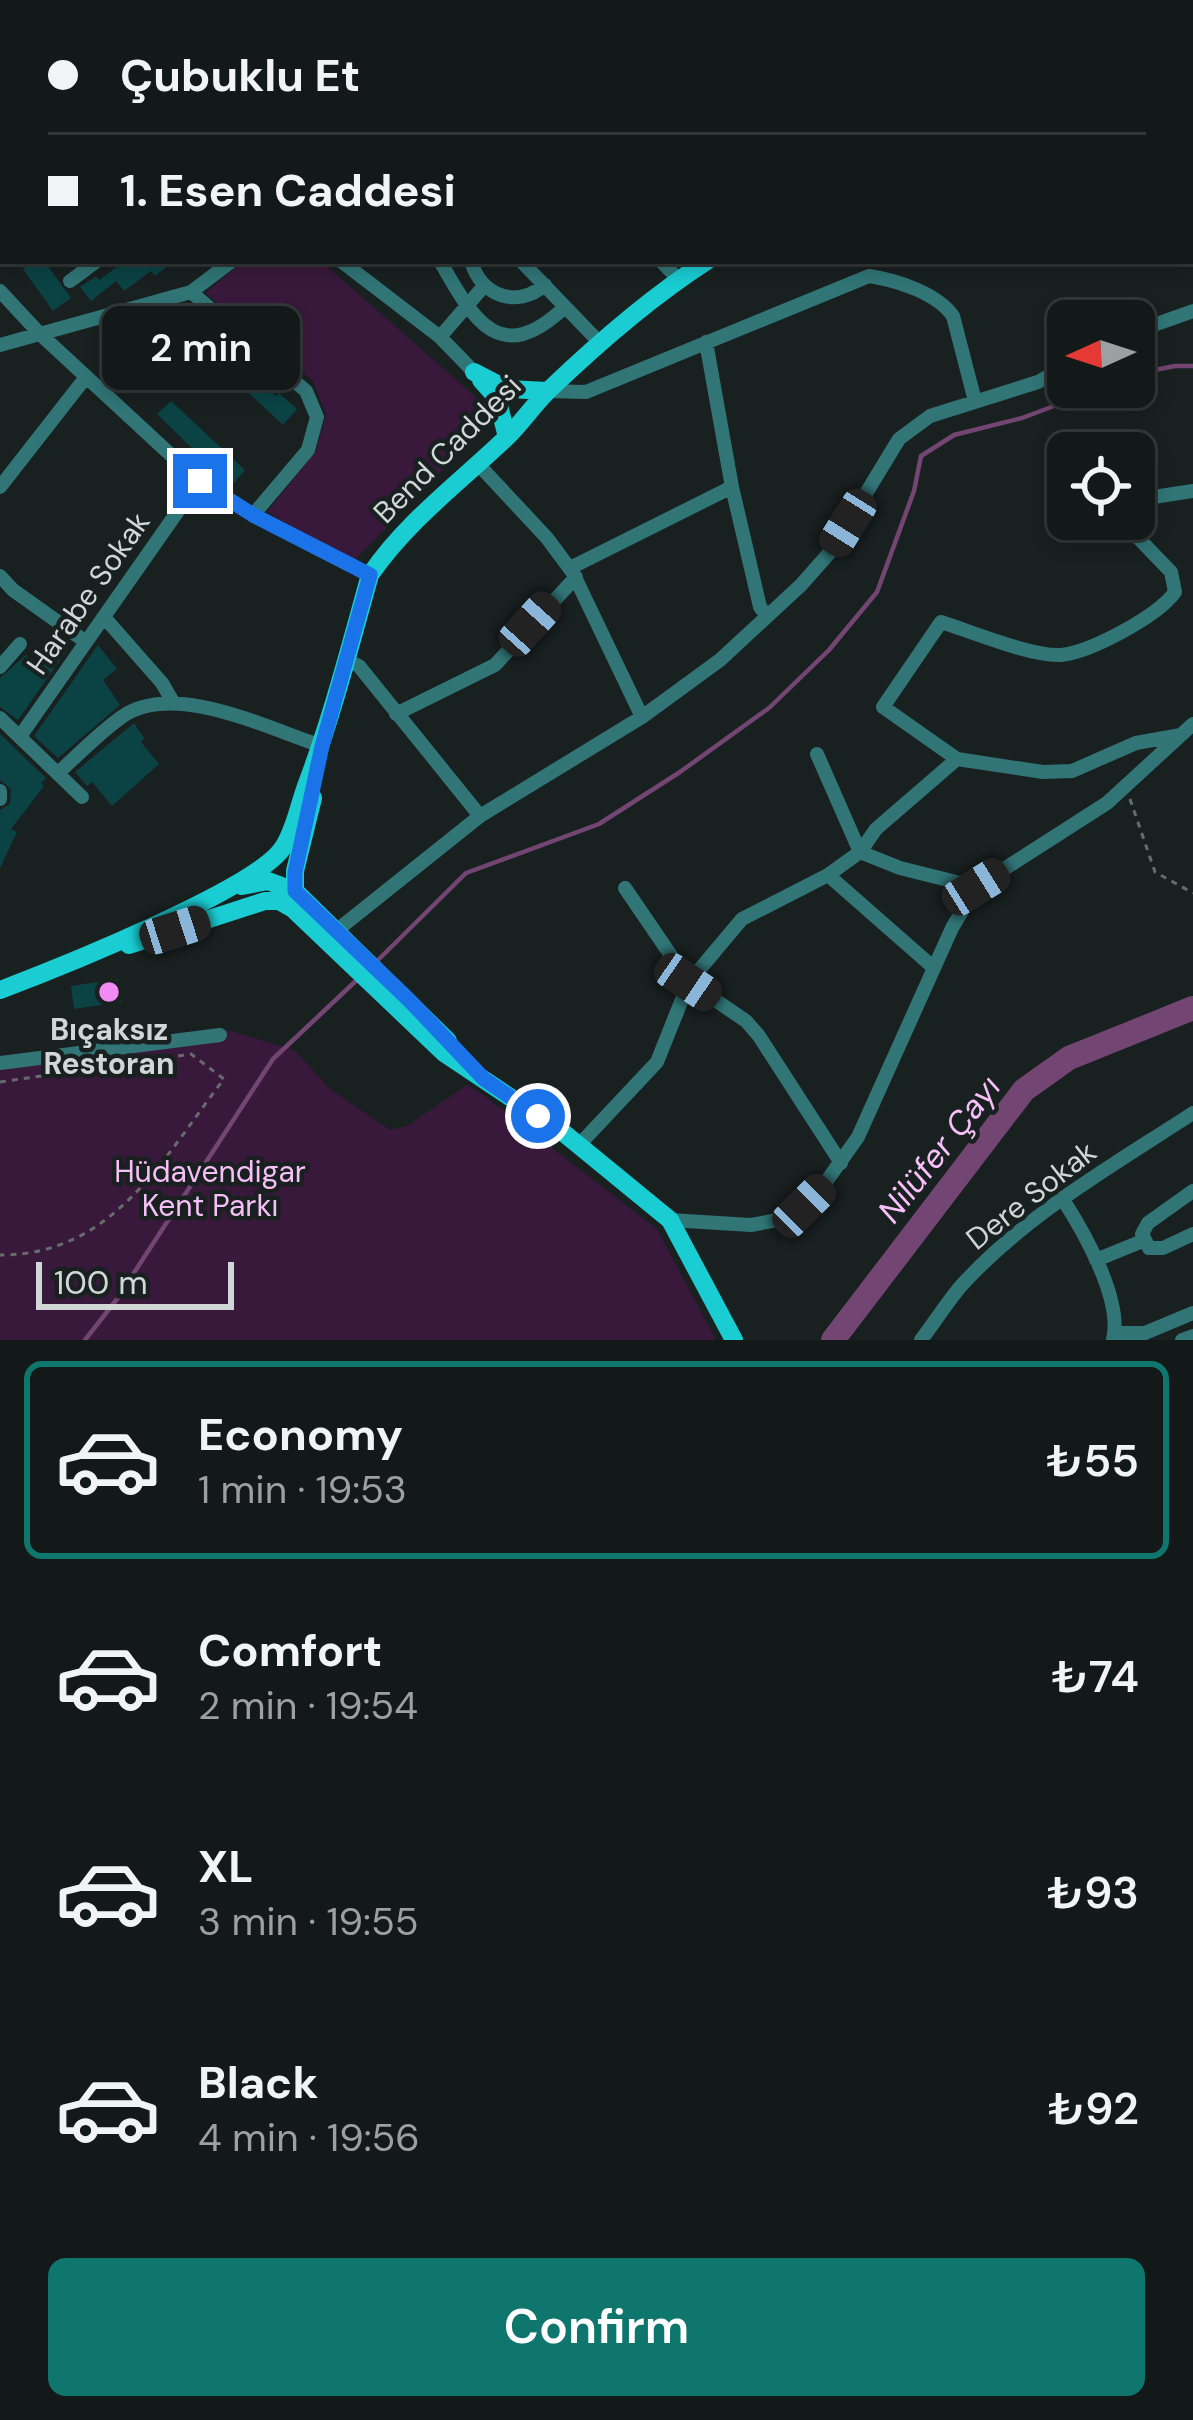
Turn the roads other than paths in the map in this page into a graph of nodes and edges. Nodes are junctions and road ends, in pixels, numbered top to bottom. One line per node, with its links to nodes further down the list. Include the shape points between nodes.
1 (93, 264): 10 (street)
2 (228, 264): 14 (street)
3 (347, 264): 20 (street)
4 (442, 264): 15 (street)
5 (473, 264): 12 (street)
6 (524, 264): 11 (street)
7 (664, 264): 9 (street)
8 (701, 264): 9 (main road, Bend Caddesi)
9 (678, 279): 22 (main road, Bend Caddesi)
10 (70, 280)
11 (545, 285): 12 (street, via 516,299); 16 (street)
12 (484, 286): 15 (street)
13 (0, 291): 19 (street)
14 (191, 292): 19 (street); 36 (street, via 306,391 317,417 308,450)
15 (466, 307): 16 (street, via 497,334 515,337 539,330); 20 (street)
16 (566, 307): 22 (street)
17 (1193, 311): 18 (street)
18 (1155, 325)
19 (39, 333): 23 (street); 25 (street)
20 (440, 337): 24 (street)
21 (706, 342): 27 (street, via 586,392); 28 (street, via 877,277 946,306); 32 (street)
22 (602, 344): 27 (main road, Bend Caddesi)
23 (0, 345)
24 (474, 372): 27 (main road, via 507,389); 29 (main road, via 497,398)
25 (86, 376): 31 (street); 33 (street)
26 (1047, 377): 28 (street)
27 (547, 392): 29 (main road, Bend Caddesi)
28 (975, 401): 42 (street, via 907,431 831,550)
29 (508, 436): 30 (main road, Bend Caddesi)
30 (477, 463): 38 (street); 39 (main road, Bend Caddesi)
31 (200, 481): 36 (street); 43 (street, Harabe Sokak)
32 (732, 487): 38 (street); 42 (street)
33 (0, 488)
34 (1193, 491): 35 (street)
35 (1155, 497)
36 (253, 515): 39 (street)
37 (1140, 540): 56 (street, via 1171,572 1175,592 1162,610 1114,635 1060,655 941,622 883,707)
38 (573, 573): 49 (street, via 495,665); 50 (street)
39 (370, 575): 46 (main road, Bend Caddesi)
40 (0, 576): 41 (street)
41 (6, 593): 44 (street)
42 (767, 616): 50 (street)
43 (104, 617): 44 (street, Harabe Sokak); 48 (street)
44 (86, 642): 53 (street, Harabe Sokak)
45 (20, 644): 47 (street)
46 (346, 660): 49 (street); 54 (main road, Bend Caddesi)
47 (0, 667)
48 (173, 702): 54 (street); 57 (street, via 121,717)
49 (396, 714): 59 (street)
50 (642, 717): 59 (street)
51 (0, 718): 53 (street)
52 (1187, 730): 56 (street, via 1072,770); 63 (street, via 1107,803)
53 (21, 735): 57 (street)
54 (322, 746): 60 (main road, Bend Caddesi); 65 (main road)
55 (817, 754): 61 (street)
56 (957, 758): 61 (street)
57 (58, 772): 58 (street)
58 (82, 797)
59 (480, 816): 67 (street)
60 (284, 846): 65 (main road); 66 (main road)
61 (860, 852): 62 (street); 63 (street)
62 (828, 875): 70 (street); 71 (street, via 742,919)
63 (976, 887): 70 (street)
64 (625, 888): 71 (street)
65 (289, 889): 66 (main road, via 254,882); 67 (main road); 68 (main road); 69 (main road, via 279,901)
66 (226, 890): 69 (main road)
67 (335, 931): 68 (main road)
68 (350, 953): 76 (main road, via 484,1079)
69 (90, 956): 72 (main road)
70 (934, 968): 77 (street)
71 (688, 982): 76 (street, via 657,1062); 77 (street, via 759,1036)
72 (0, 990)
73 (220, 1035): 74 (street)
74 (0, 1063)
75 (1193, 1113): 79 (street, Dere Sokak)
76 (579, 1145): 80 (main road)
77 (841, 1163): 80 (street, via 783,1219 751,1226)
78 (1193, 1191): 82 (street, via 1148,1223)
79 (1062, 1198): 83 (street); 88 (street, Dere Sokak, via 959,1288)
80 (670, 1220): 85 (main road)
81 (1193, 1234): 82 (street, via 1163,1248)
82 (1144, 1240): 83 (street)
83 (1096, 1260): 86 (street)
84 (1193, 1313): 86 (street)
85 (730, 1332)
86 (1114, 1336)
87 (1193, 1336): 89 (street)
88 (921, 1340)
89 (1182, 1340)

